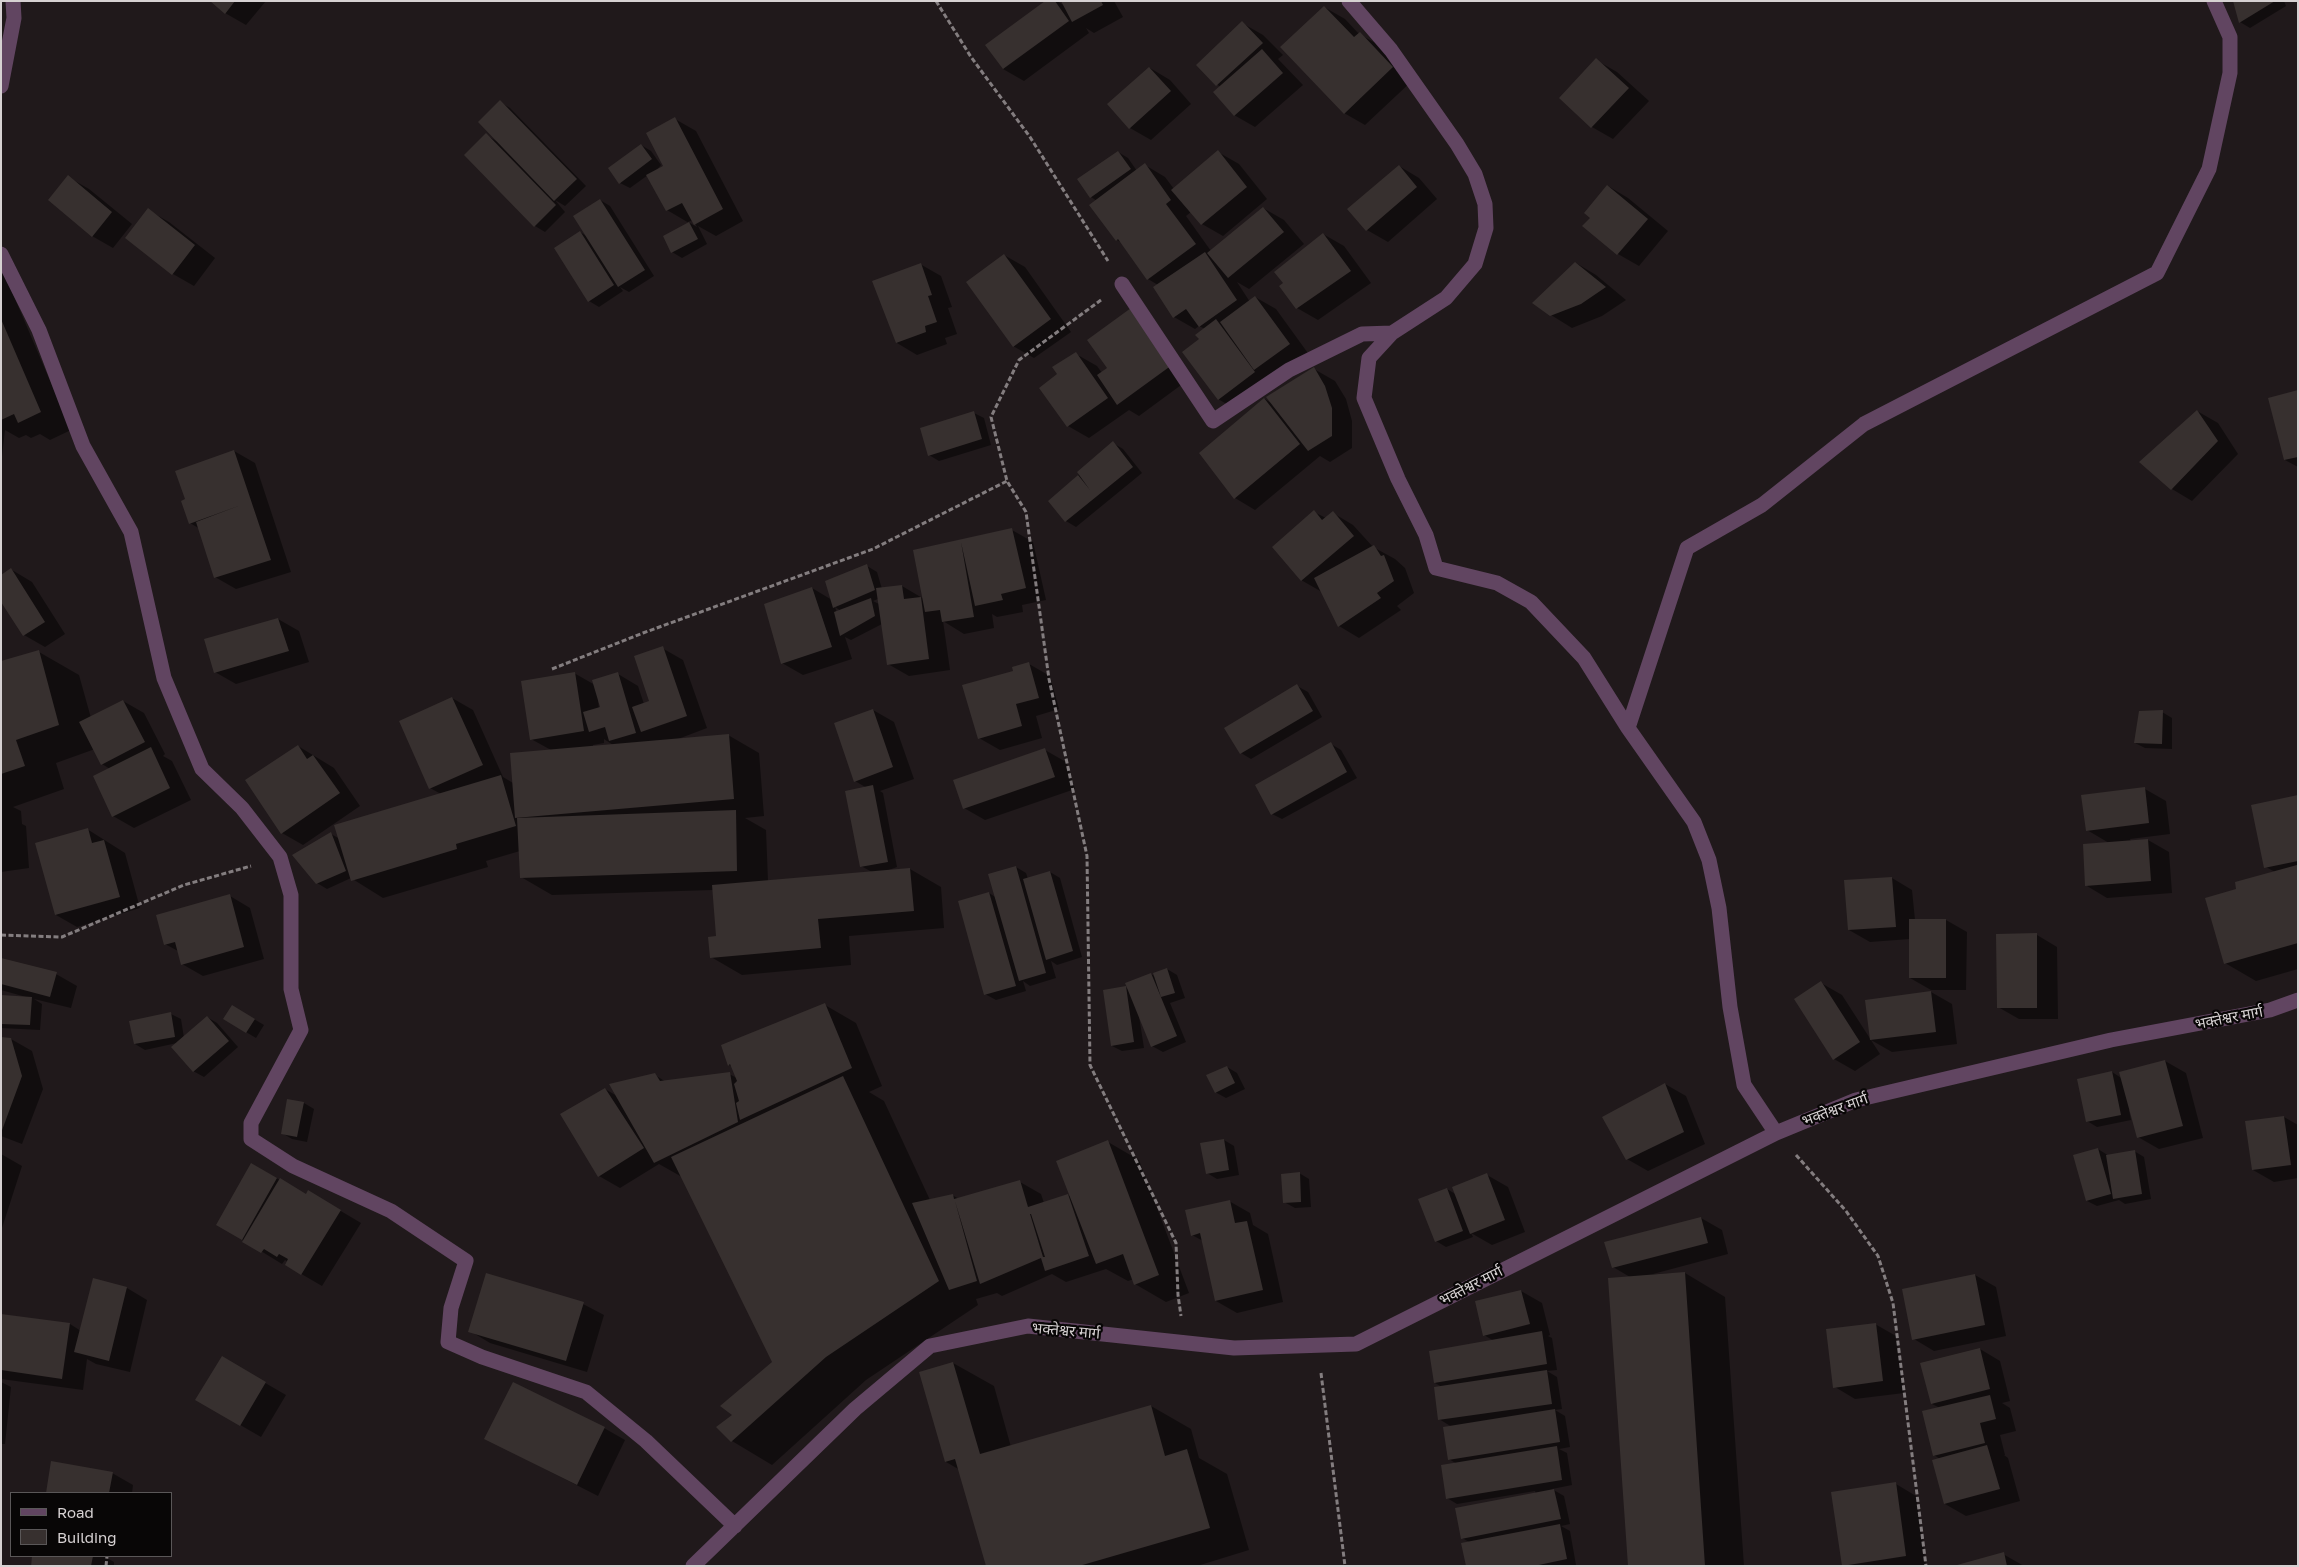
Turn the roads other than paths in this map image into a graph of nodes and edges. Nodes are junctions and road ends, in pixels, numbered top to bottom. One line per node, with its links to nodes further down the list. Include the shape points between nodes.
1 (13, 1): 4 (street, via 14,18)
2 (1349, 1): 7 (street, via 1391,50 1457,144 1475,174 1485,204 1486,228 1475,264 1446,298)
3 (2214, 1): 8 (street, via 2230,37 2230,73 2209,168 2156,273 1864,424 1762,504 1687,548)
4 (1, 86)
5 (1, 254): 11 (street, via 39,330 83,446 131,532 164,678 202,769 242,808 280,857 291,895 291,989 301,1030 251,1123 252,1139 293,1166 391,1211 466,1261 451,1308 448,1342 482,1357 586,1392 646,1441)
6 (1122, 284): 7 (street, via 1213,421 1289,370 1362,334)
7 (1392, 333): 8 (street, via 1369,358 1364,398 1426,535 1436,568 1497,583 1531,602 1584,658)
8 (1628, 728): 10 (street, via 1694,822 1709,860 1719,908 1731,1016 1744,1085)
9 (2298, 1000): 10 (street, भक्तेश्वर मार्ग, via 2270,1010 2111,1040 1856,1100)
10 (1776, 1133): 11 (street, भक्तेश्वर मार्ग, via 1356,1344 1234,1348 1028,1326 930,1346 854,1409)
11 (735, 1526): 12 (street, भक्तेश्वर मार्ग)
12 (693, 1566)

